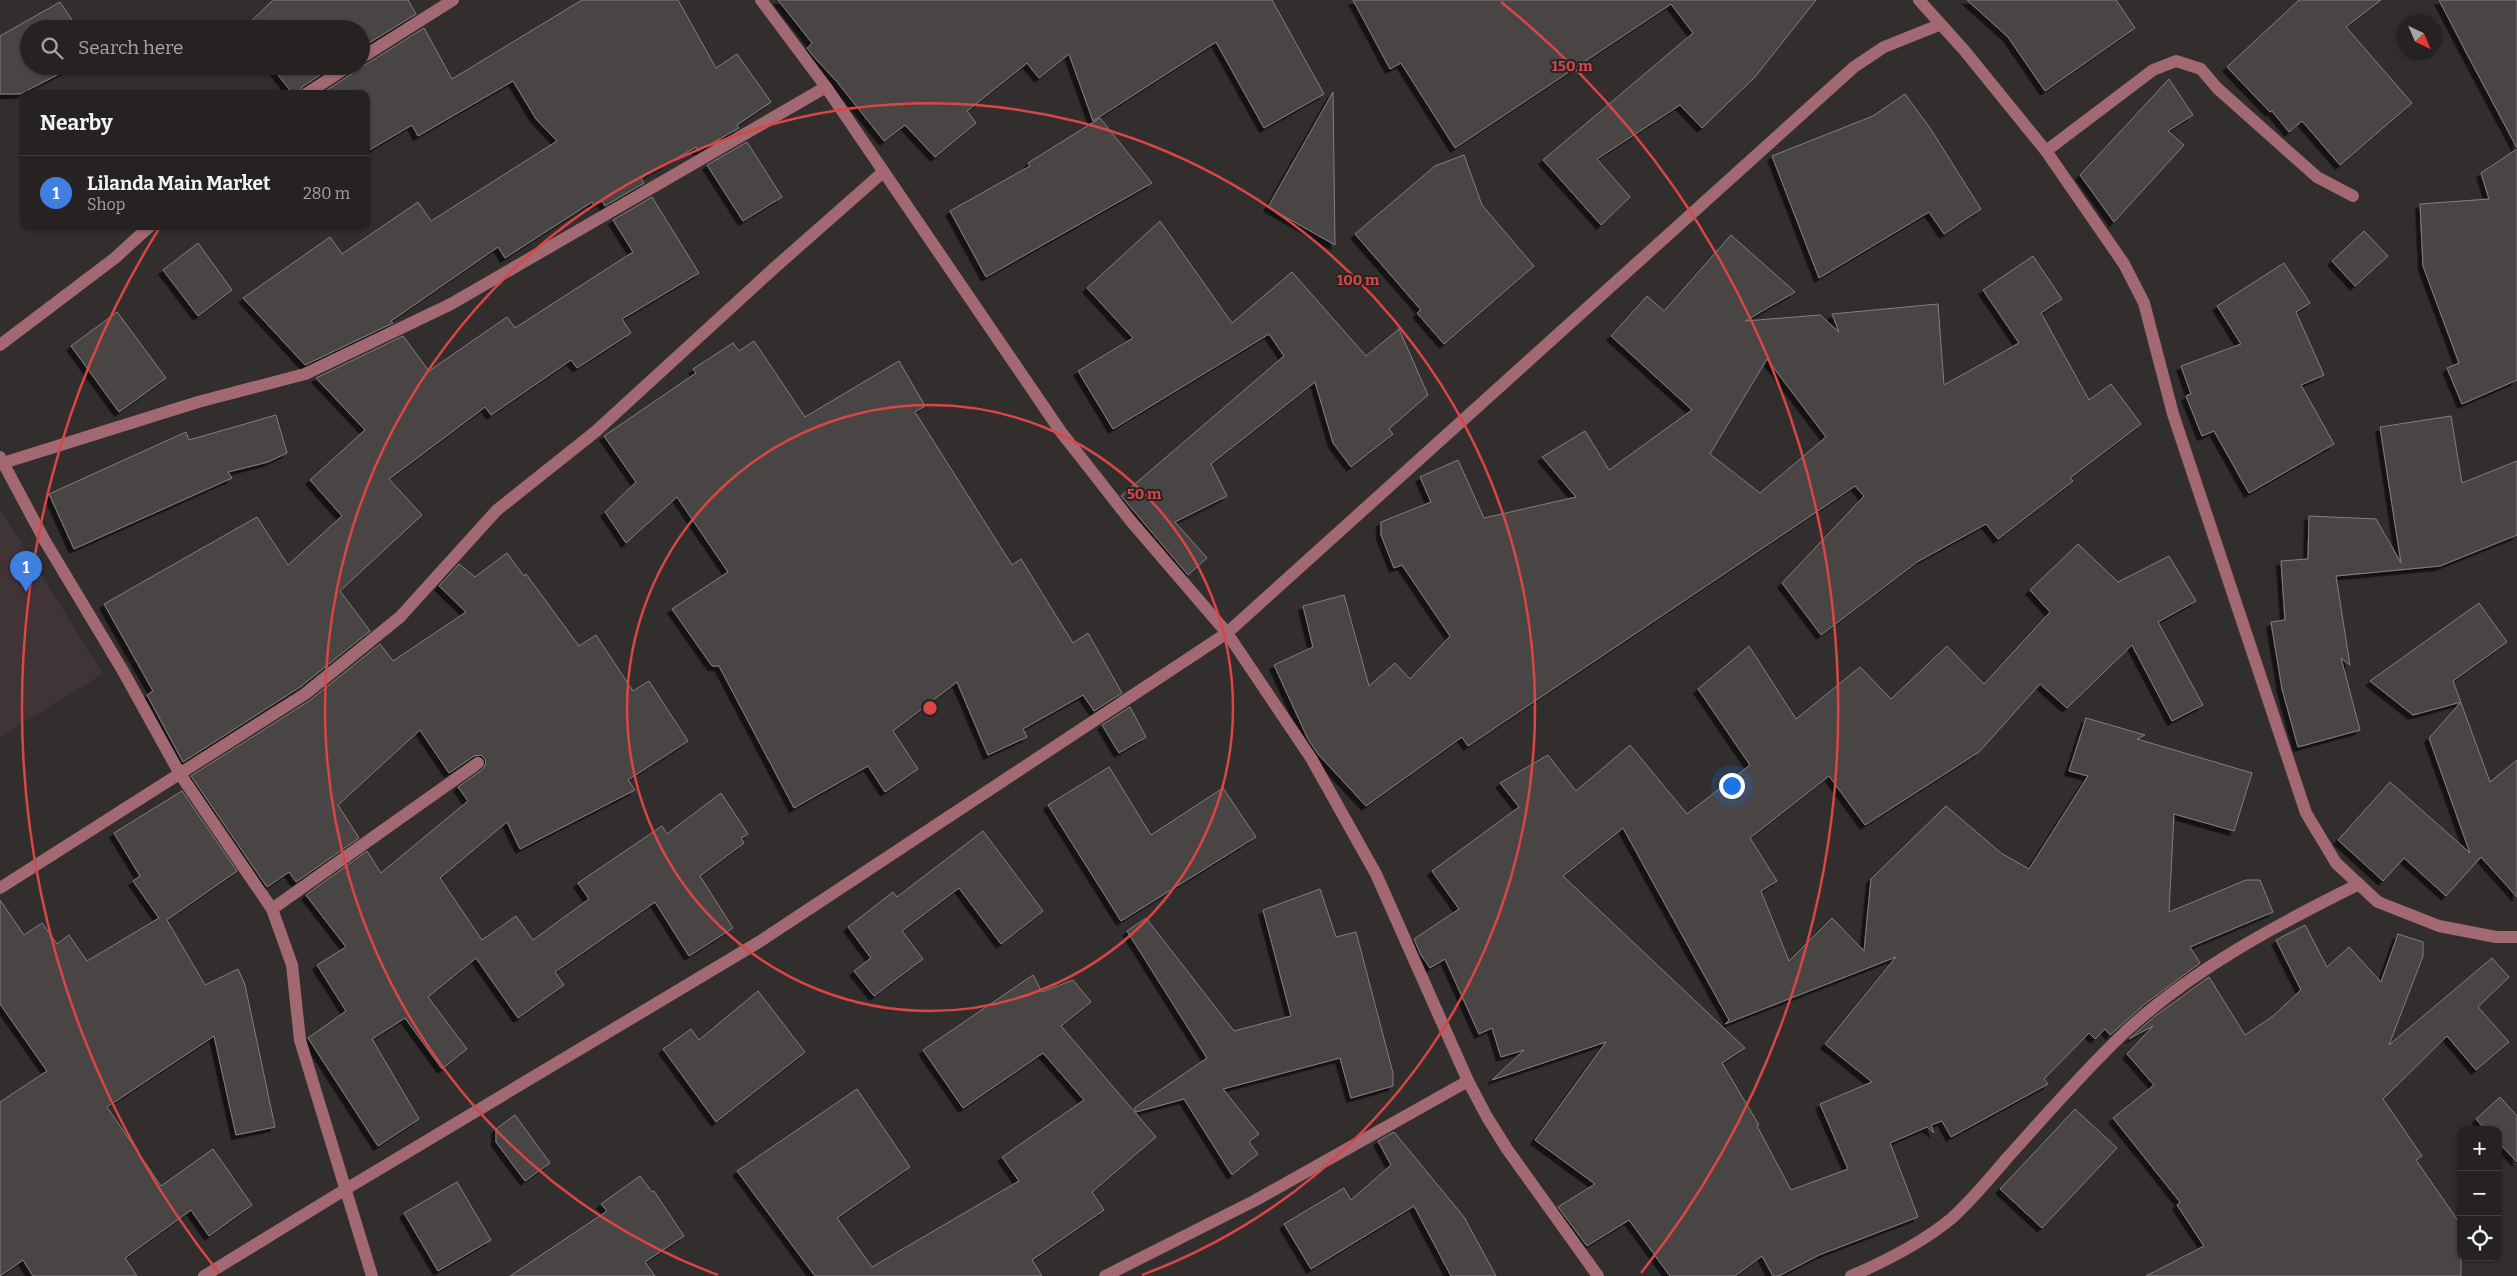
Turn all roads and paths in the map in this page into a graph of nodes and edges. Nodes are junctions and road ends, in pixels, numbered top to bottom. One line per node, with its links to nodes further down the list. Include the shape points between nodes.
1 (453, 0): 5 (street)
2 (761, 0): 7 (street)
3 (1919, 0): 4 (street)
4 (1939, 25): 9 (street, via 1964,50); 15 (street, via 1884,47 1854,67)
5 (370, 52)
6 (335, 75): 8 (street)
7 (826, 87): 10 (street); 14 (street, via 451,304 305,374)
8 (312, 90)
9 (2046, 151): 11 (street, via 2153,70 2176,61 2201,69 2217,88 2318,178); 18 (street, via 2124,264 2144,303 2173,414 2306,813 2336,863)
10 (882, 173): 15 (street, via 1061,432 1130,520); 17 (street, via 595,432 497,510 400,617 305,694)
11 (2353, 196)
12 (146, 230): 13 (street, via 115,258)
13 (0, 345)
14 (2, 460): 17 (street, via 45,541)
15 (1227, 633): 22 (street, via 1311,758 1376,874); 23 (street, via 759,942)
16 (478, 763): 20 (street)
17 (180, 774): 19 (street); 20 (street)
18 (2359, 884): 21 (street, via 2378,902 2439,926 2496,937); 28 (street, via 2261,937 2167,998 2084,1073 1952,1218 1916,1243)
19 (0, 888)
20 (272, 909): 23 (street, via 292,965 300,1040)
21 (2517, 937)
22 (1468, 1081): 26 (street, via 1254,1201); 27 (street, via 1507,1149)
23 (346, 1189): 24 (street); 25 (street)
24 (204, 1276)
25 (372, 1276)
26 (1105, 1276)
27 (1598, 1276)
28 (1850, 1276)

